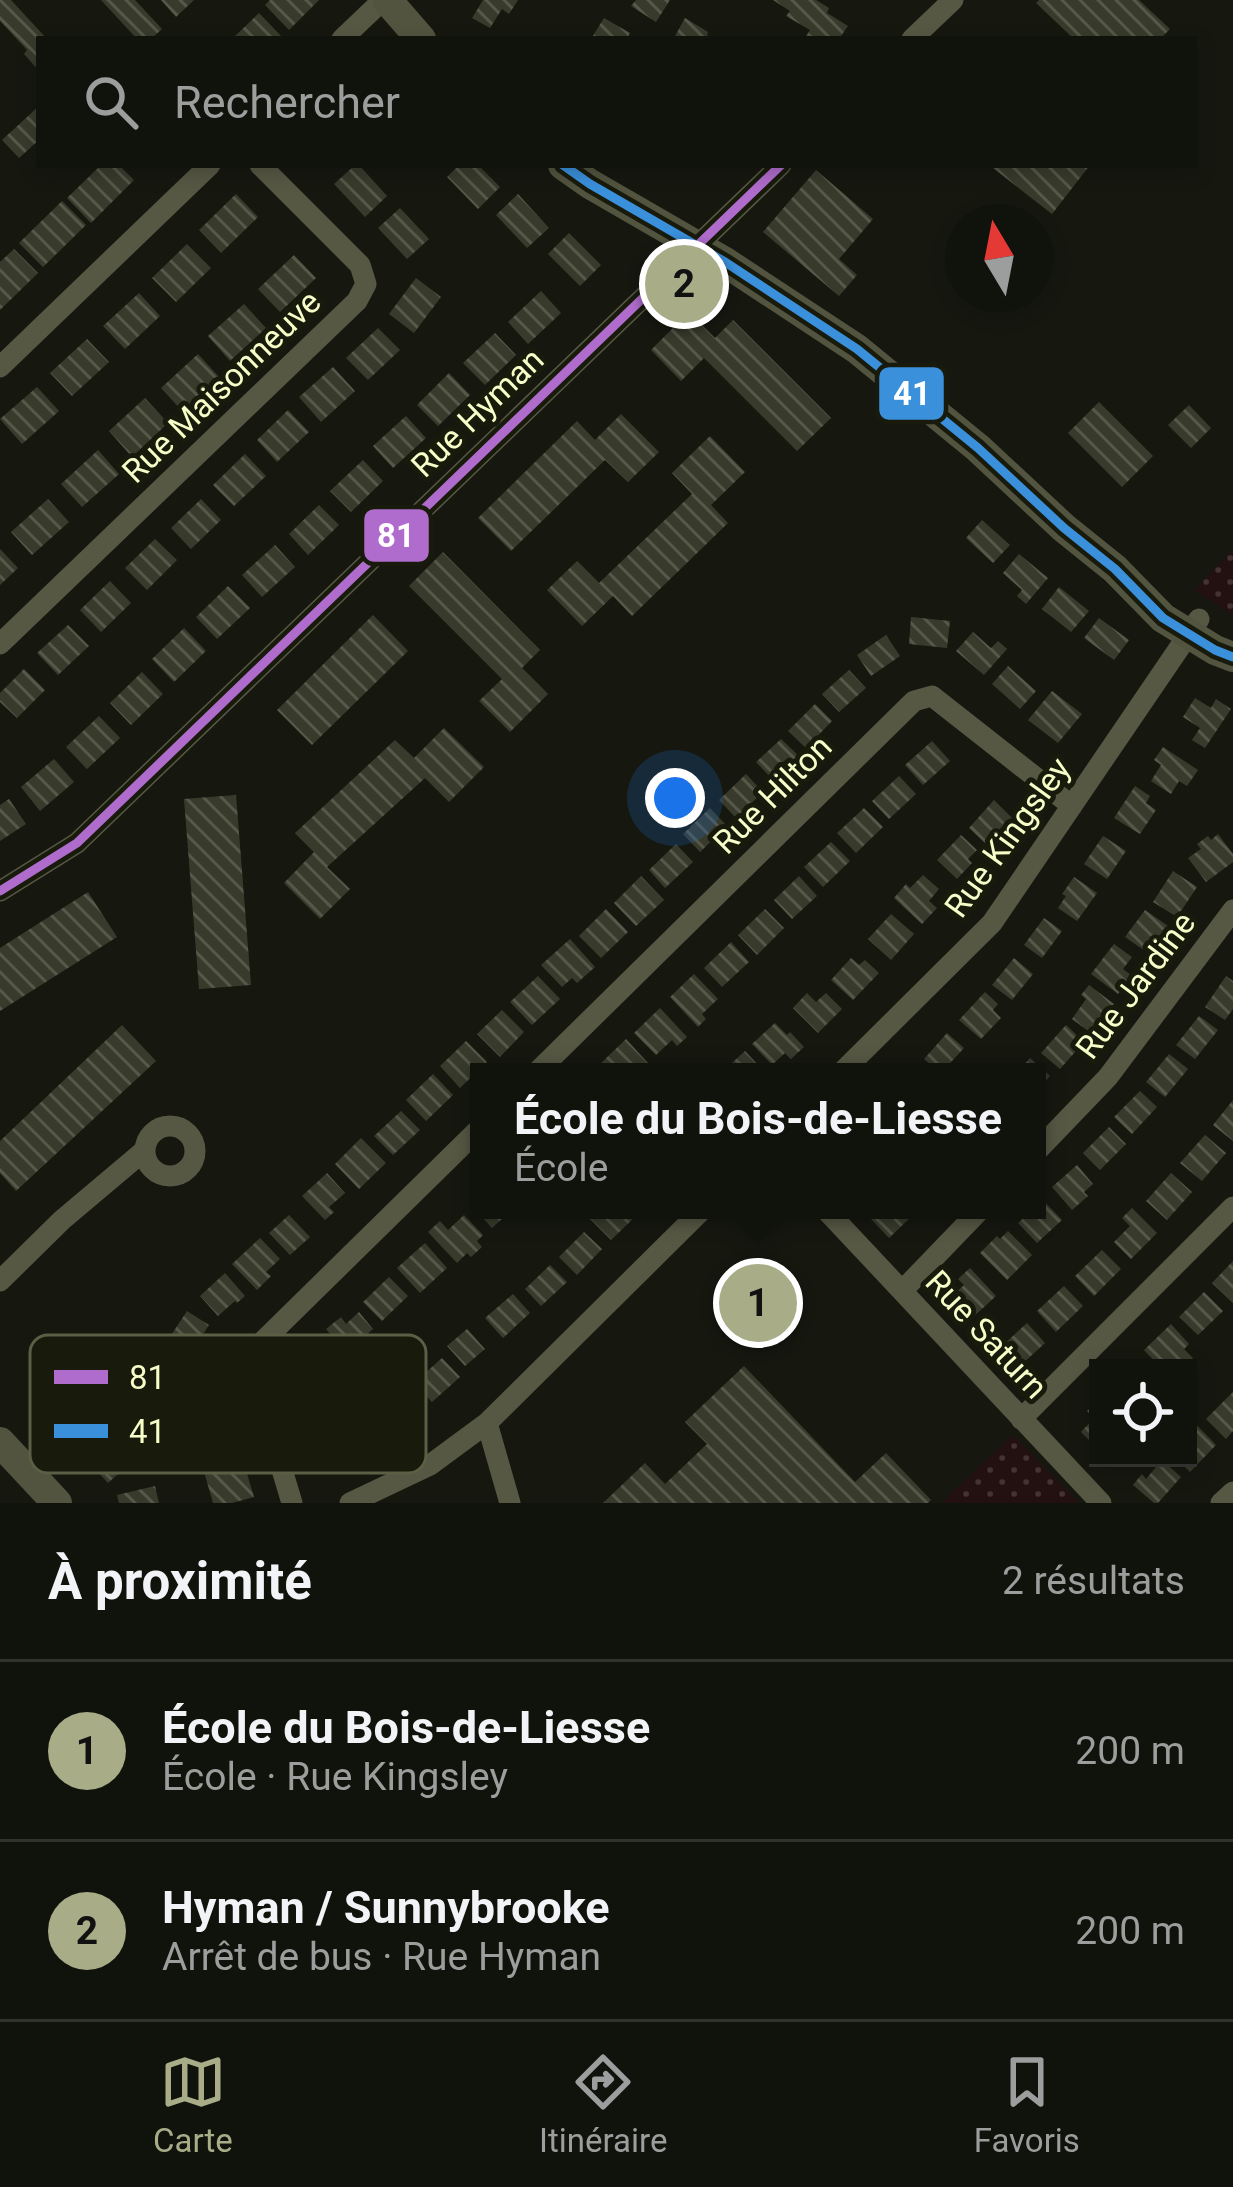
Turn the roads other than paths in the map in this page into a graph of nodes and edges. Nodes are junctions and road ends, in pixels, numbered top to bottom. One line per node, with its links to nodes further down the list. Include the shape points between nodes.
1 (385, 0): 3 (street); 4 (street)
2 (953, 0): 5 (street)
3 (345, 36)
4 (418, 36)
5 (915, 36)
6 (207, 168): 11 (street)
7 (263, 168): 13 (street, Rue Maisonneuve, via 360,265 366,284 357,301)
8 (567, 168): 10 (street)
9 (778, 168): 10 (street, Rue Hyman)
10 (697, 246): 12 (street, via 857,349 1163,618); 17 (street, Rue Hyman, via 77,843)
11 (0, 367)
12 (1194, 626): 14 (street); 15 (street); 16 (street, Rue Kingsley)
13 (0, 644)
14 (1233, 644)
15 (1233, 657)
16 (1072, 806): 19 (street, Rue Hilton, via 932,696 914,701); 20 (street, Rue Kingsley, via 992,923)
17 (0, 891)
18 (1233, 910): 22 (street, Rue Jardine, via 1108,1077)
19 (546, 1063)
20 (851, 1063)
21 (470, 1138): 30 (street)
22 (1046, 1142)
23 (145, 1150): 28 (street)
24 (1233, 1207): 31 (street)
25 (693, 1219): 32 (street)
26 (834, 1219): 29 (street, Rue Saturn)
27 (971, 1219): 29 (street)
28 (0, 1282)
29 (902, 1291): 31 (street, Rue Saturn)
30 (269, 1335)
31 (1022, 1419): 42 (street, Rue Saturn)
32 (487, 1423): 34 (street); 41 (street)
33 (0, 1442): 38 (street)
34 (426, 1467)
35 (283, 1473): 39 (street)
36 (413, 1473): 40 (street)
37 (1233, 1492): 43 (street)
38 (57, 1503)
39 (292, 1503)
40 (350, 1503)
41 (510, 1503)
42 (1101, 1503)
43 (1221, 1503)

